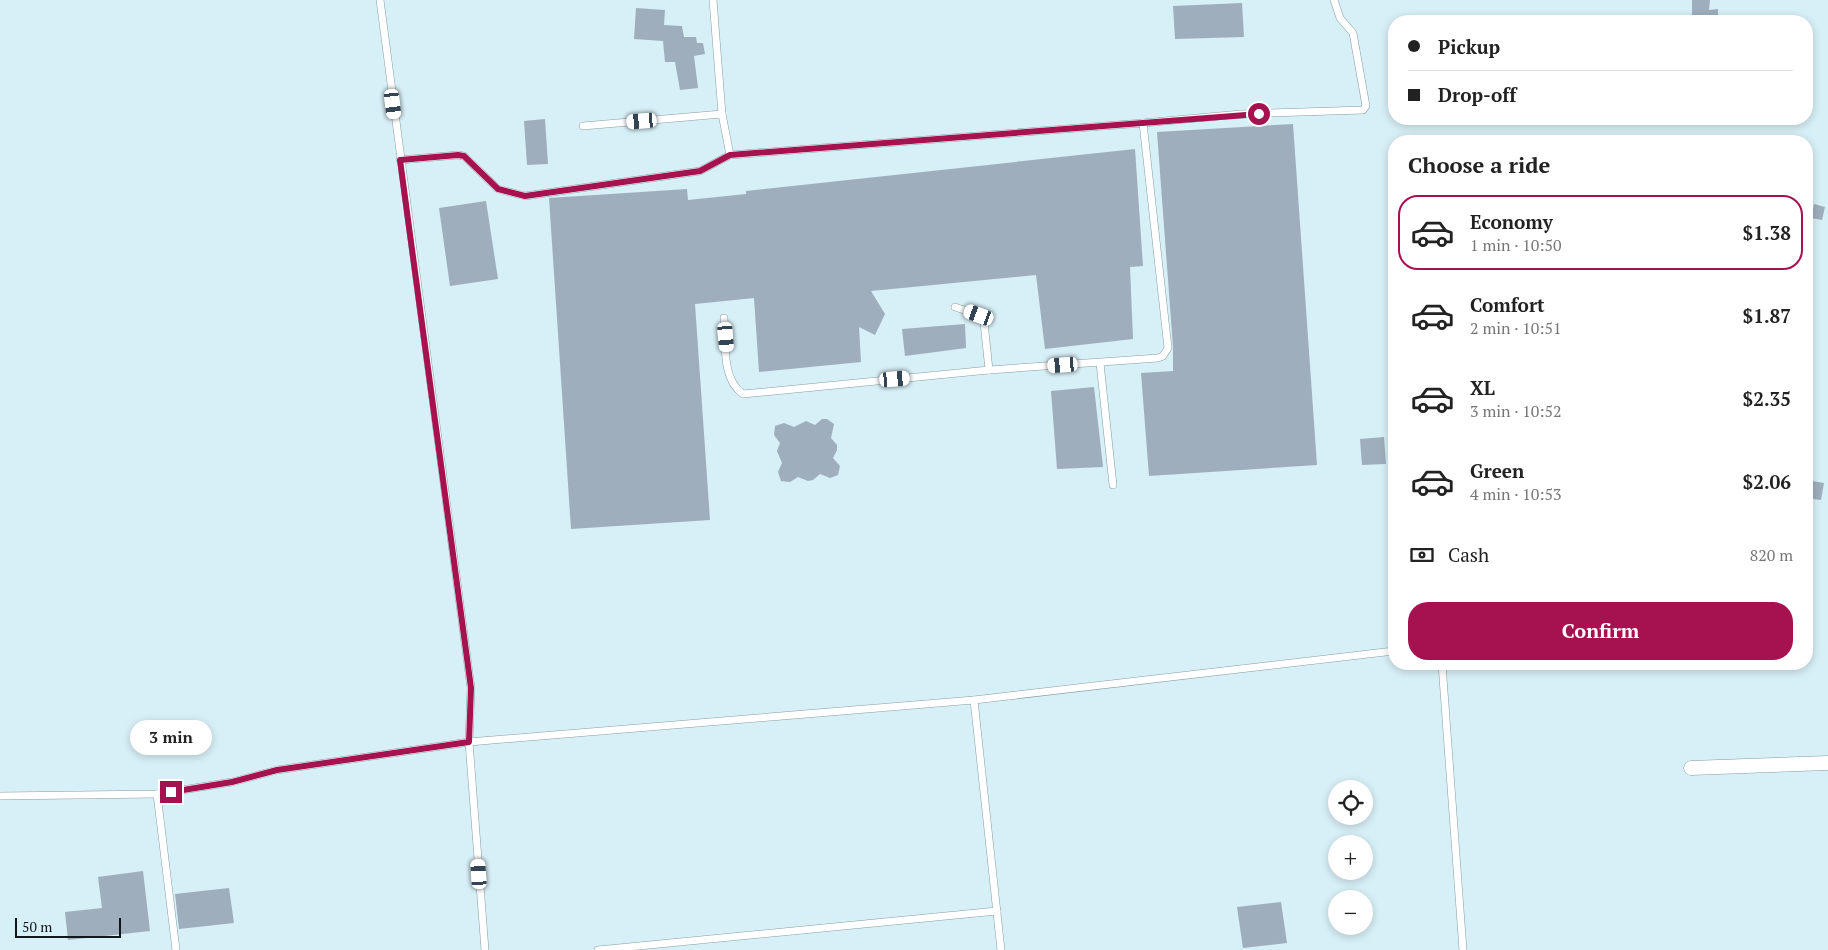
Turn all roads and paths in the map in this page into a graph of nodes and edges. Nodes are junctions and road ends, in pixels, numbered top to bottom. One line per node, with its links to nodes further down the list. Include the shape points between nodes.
1 (380, 0): 8 (lane)
2 (712, 0): 4 (lane)
3 (1334, 0): 5 (lane, via 1342,20 1353,33 1366,106 1364,110 1240,114)
4 (722, 114): 6 (lane); 7 (lane)
5 (1143, 123): 7 (lane); 11 (lane, via 1168,348 1164,356 1158,358)
6 (583, 126)
7 (730, 155): 8 (lane, via 700,171 525,196 498,189 464,156)
8 (400, 160): 17 (lane, via 471,688)
9 (955, 307): 12 (lane, via 979,315 984,322)
10 (724, 318): 12 (lane, via 729,377 743,394)
11 (1100, 362): 12 (lane); 13 (lane)
12 (989, 370)
13 (1113, 484)
14 (1388, 652): 16 (lane)
15 (1442, 670): 27 (lane)
16 (974, 700): 17 (lane); 22 (lane)
17 (469, 742): 20 (lane, via 277,770); 24 (lane)
18 (1828, 763): 19 (street)
19 (1691, 768)
20 (157, 794): 21 (lane); 23 (lane)
21 (0, 796)
22 (997, 911): 25 (lane); 26 (lane)
23 (176, 950)
24 (485, 950)
25 (598, 950)
26 (1001, 950)
27 (1463, 950)

